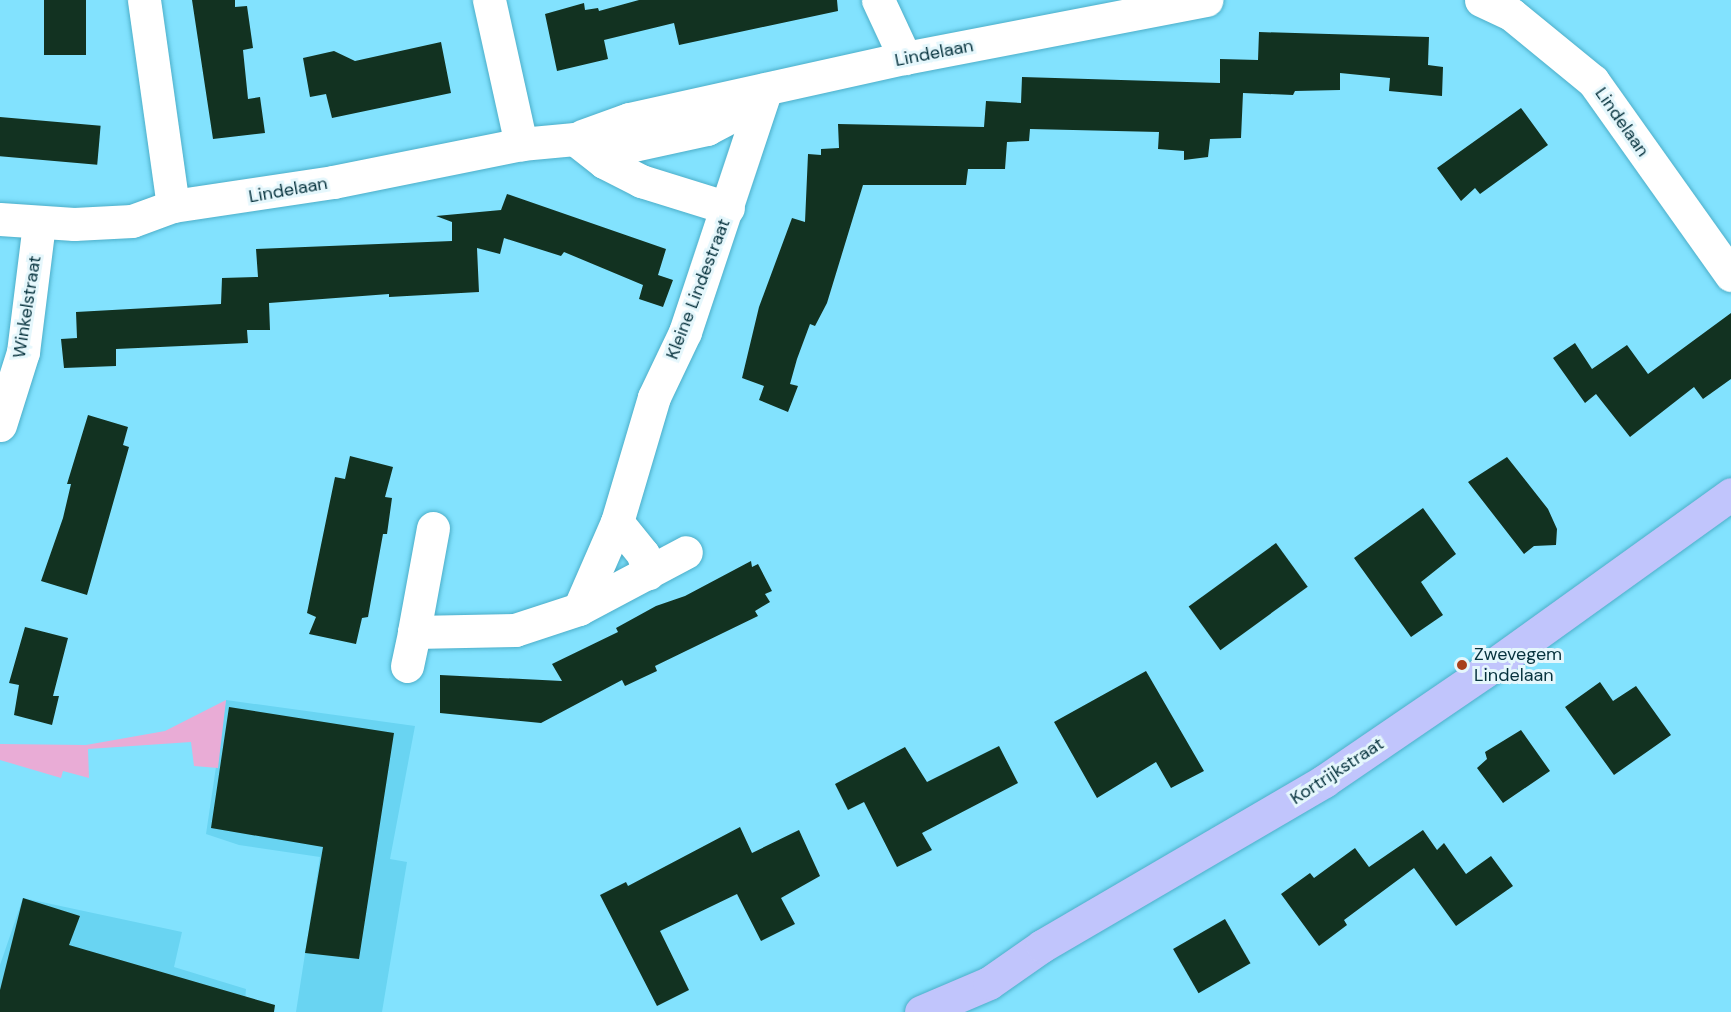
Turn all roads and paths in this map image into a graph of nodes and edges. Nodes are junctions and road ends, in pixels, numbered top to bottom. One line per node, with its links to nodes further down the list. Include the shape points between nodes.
1 (144, 0): 11 (street)
2 (489, 0): 10 (street)
3 (878, 0): 7 (street)
4 (1206, 0): 6 (street, Lindelaan)
5 (1481, 0): 15 (street, Lindelaan, via 1511,14 1593,81)
6 (1101, 10): 7 (street, Lindelaan)
7 (905, 58): 8 (street, Lindelaan)
8 (766, 89): 9 (street, Lindelaan, via 739,112 707,129 634,145); 12 (street, Kleine Lindestraat)
9 (575, 139): 10 (street, Lindelaan); 12 (street, via 604,162 641,181)
10 (521, 144): 11 (street, Lindelaan, via 258,196)
11 (173, 206): 14 (street, Lindelaan, via 132,221)
12 (729, 208): 18 (street, Kleine Lindestraat, via 685,332 654,397)
13 (0, 219): 14 (street, Lindelaan)
14 (39, 223): 16 (street, Winkelstraat, via 23,352)
15 (1731, 275)
16 (0, 425)
17 (1731, 494): 25 (main road, Kortrijkstraat, via 1353,762 1212,850 1146,883 1042,946)
18 (617, 522): 21 (street, via 643,554); 22 (street, Kleine Lindestraat)
19 (434, 528): 23 (street)
20 (686, 552): 21 (street)
21 (648, 573): 22 (street)
22 (579, 609): 23 (street, via 514,630)
23 (414, 632): 24 (street)
24 (407, 666)
25 (969, 1004): 26 (main road, Kortrijkstraat)
26 (921, 1012)

